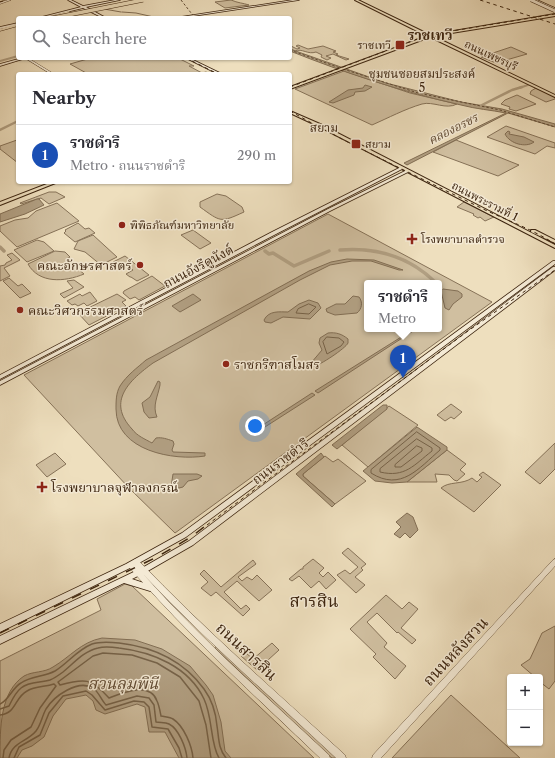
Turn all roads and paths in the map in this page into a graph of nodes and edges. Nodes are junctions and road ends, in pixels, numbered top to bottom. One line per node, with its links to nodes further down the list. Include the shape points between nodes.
1 (10, 0): 10 (street)
2 (69, 0): 12 (main road)
3 (119, 0): 12 (main road)
4 (127, 0): 14 (highway, bridge)
5 (136, 0): 14 (highway, bridge)
6 (143, 0): 18 (highway, bridge)
7 (298, 0): 20 (main road)
8 (357, 0): 24 (main road, ถนนเพชรบุรี)
9 (532, 0): 11 (main road); 13 (main road); 15 (main road, bridge)
10 (0, 3)
11 (549, 6): 13 (main road); 15 (main road)
12 (83, 7): 16 (main road); 19 (main road)
13 (544, 7): 15 (main road)
14 (70, 12): 17 (highway, bridge)
15 (554, 12): 24 (main road)
16 (47, 16)
17 (53, 16)
18 (63, 16)
19 (101, 16)
20 (190, 16)
21 (16, 25): 23 (main road)
22 (16, 26): 23 (highway)
23 (0, 30)
24 (427, 34): 33 (main road); 34 (main road, ถนนเพชรบุรี)
25 (19, 60): 29 (main road)
26 (29, 60): 30 (street)
27 (186, 60): 31 (main road)
28 (191, 60): 32 (main road)
29 (0, 65)
30 (50, 72)
31 (210, 72)
32 (216, 72)
33 (292, 88)
34 (555, 95)
35 (292, 110): 37 (main road, ถนนพระรามที่ 1)
36 (292, 113): 37 (main road, ถนนพระรามที่ 1)
37 (317, 124): 38 (main road, ถนนพระรามที่ 1)
38 (402, 168): 39 (main road, ถนนพระรามที่ 1); 42 (main road, ถนนอังรีดูนังต์)
39 (408, 170): 43 (main road, ถนนอังรีดูนังต์); 49 (main road, ถนนพระรามที่ 1); 50 (main road, ถนนพระรามที่ 1, via 414,176)
40 (44, 184): 44 (main road)
41 (50, 184): 44 (main road)
42 (365, 187): 43 (street); 46 (main road, ถนนอังรีดูนังต์)
43 (370, 190): 46 (main road, ถนนอังรีดูนังต์)
44 (9, 199): 45 (main road)
45 (0, 203)
46 (327, 209): 47 (main road, ถนนอังรีดูนังต์); 48 (main road, ถนนอังรีดูนังต์)
47 (295, 223): 48 (street); 53 (main road, ถนนอังรีดูนังต์)
48 (300, 226): 53 (main road, ถนนอังรีดูนังต์)
49 (555, 242)
50 (555, 246)
51 (555, 262): 54 (main road, ถนนราชดำริ)
52 (555, 268): 54 (main road, ถนนราชดำริ)
53 (203, 273): 56 (main road, ถนนอังรีดูนังต์)
54 (536, 279): 55 (main road, ถนนราชดำริ)
55 (484, 318): 57 (main road, ถนนราชดำริ); 58 (main road, ถนนราชดำริ)
56 (68, 344): 59 (main road, ถนนอังรีดูนังต์); 60 (main road, ถนนอังรีดูนังต์)
57 (433, 352): 58 (main road); 61 (main road, ถนนราชดำริ)
58 (439, 356): 62 (main road, ถนนราชดำริ)
59 (0, 377)
60 (0, 383)
61 (318, 437): 62 (main road); 63 (main road, ถนนราชดำริ)
62 (324, 442): 64 (main road, ถนนราชดำริ)
63 (255, 484): 64 (main road); 66 (main road, ถนนราชดำริ, via 184,535)
64 (261, 490): 67 (main road, ถนนราชดำริ, via 191,543)
65 (555, 562): 79 (street, ถนนหลังสวน)
66 (133, 563): 67 (street, ถนนสารสิน); 71 (main road, ถนนราชดำริ)
67 (140, 571): 68 (main road, ถนนราชดำริ); 69 (street, ถนนสารสิน); 70 (street, ถนนสารสิน)
68 (123, 580): 69 (main road); 74 (main road, ถนนราชดำริ)
69 (150, 588): 72 (street, ถนนสารสิน)
70 (183, 610): 72 (street, via 184,615); 73 (street, ถนนสารสิน)
71 (29, 614): 74 (main road); 75 (main road, ถนนราชดำริ)
72 (179, 616): 73 (street, ถนนสารสิน)
73 (187, 620): 77 (street, ถนนสารสิน); 78 (street, ถนนสารสิน)
74 (33, 623): 76 (main road, ถนนราชดำริ)
75 (0, 628)
76 (0, 640)
77 (326, 758)
78 (342, 758)
79 (376, 758)

